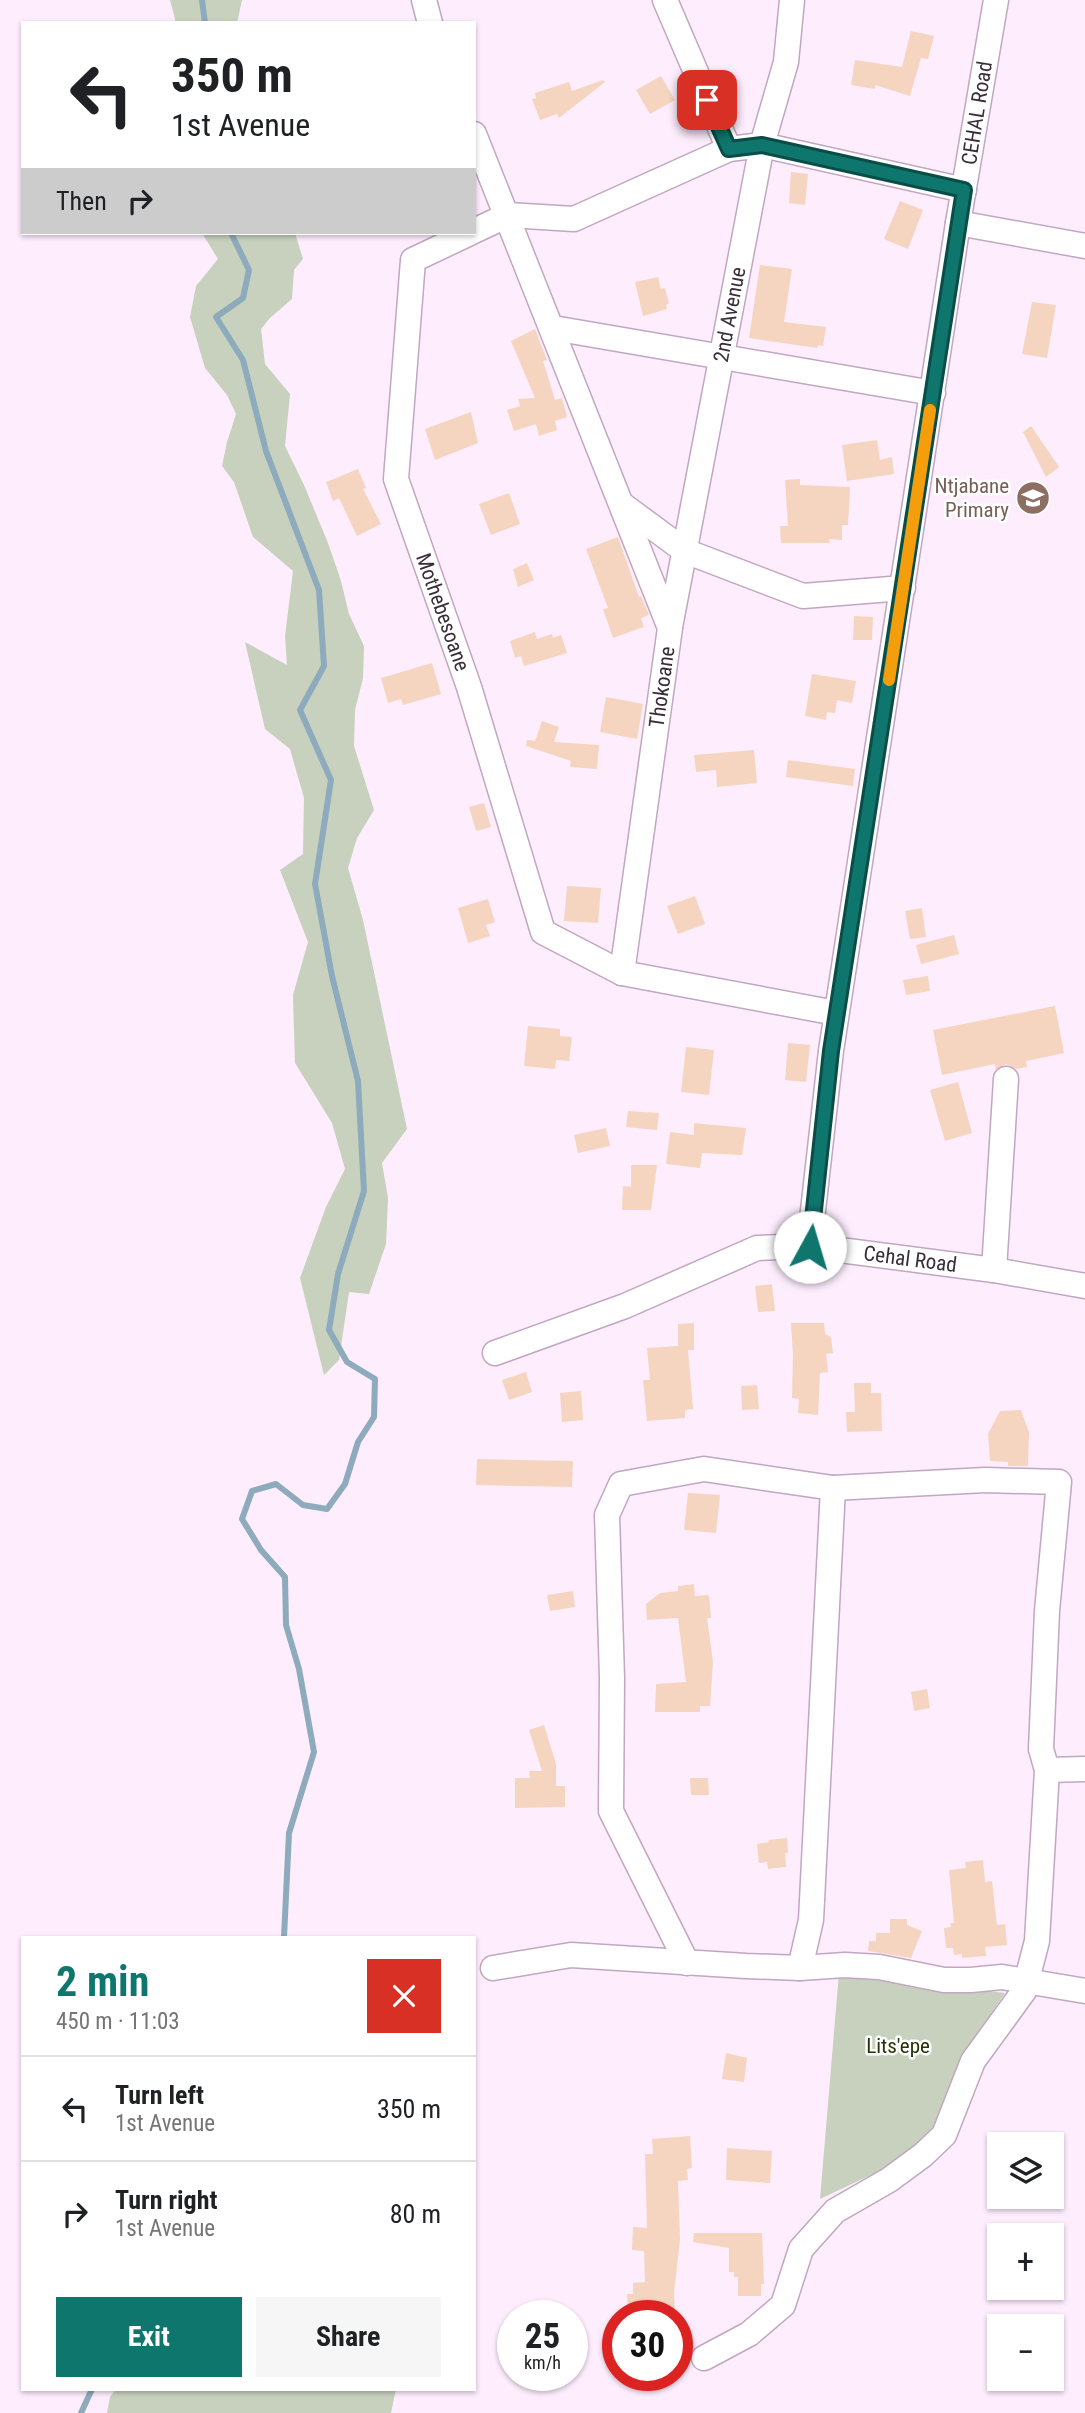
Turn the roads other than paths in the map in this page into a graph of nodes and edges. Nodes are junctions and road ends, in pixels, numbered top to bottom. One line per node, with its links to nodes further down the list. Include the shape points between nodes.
1 (424, 0): 5 (street)
2 (665, 0): 8 (street)
3 (792, 0): 7 (street, 2nd Avenue, via 786,62)
4 (996, 0): 9 (street, CEHAL Road)
5 (429, 21)
6 (476, 139): 10 (street, Thokoane)
7 (762, 145): 8 (street); 9 (street); 16 (street, 2nd Avenue)
8 (729, 149): 10 (street, via 575,219)
9 (964, 190): 11 (street, CEHAL Road)
10 (508, 215): 12 (street, Mothebesoane); 15 (street, Thokoane)
11 (958, 223): 14 (street); 17 (street)
12 (476, 230)
13 (466, 235): 22 (street, Mothebesoane, via 412,260 396,479 469,687 543,932)
14 (1085, 246)
15 (553, 328): 16 (street); 18 (street, Thokoane)
16 (721, 357): 17 (street); 19 (street, 2nd Avenue)
17 (933, 393): 20 (street)
18 (623, 506): 19 (street); 21 (street, Thokoane)
19 (685, 551): 20 (street, via 803,596); 21 (street, 2nd Avenue)
20 (903, 588): 23 (street)
21 (670, 628): 22 (street, Thokoane)
22 (622, 973): 23 (street)
23 (836, 1013): 25 (street)
24 (1006, 1079): 26 (street)
25 (810, 1247): 26 (street, Cehal Road); 28 (street, Cehal Road, via 757,1248 625,1306)
26 (994, 1270): 27 (street, Cehal Road)
27 (1085, 1286)
28 (495, 1353)
29 (833, 1488): 31 (street, via 985,1480 1059,1482 1041,1749); 32 (street, via 704,1469 621,1484 607,1515 611,1811); 34 (street, via 811,1920)
30 (1085, 1769): 31 (street)
31 (1047, 1770): 35 (street, via 1037,1941)
32 (687, 1963): 33 (street, via 571,1955); 34 (street)
33 (493, 1968)
34 (800, 1968): 35 (street, via 845,1965 944,1980 1002,1977)
35 (1027, 1981): 36 (street); 37 (street, via 1021,1999 973,2061 944,2135 889,2180 835,2211 801,2249 783,2305 748,2334)
36 (1085, 1991)
37 (704, 2358)

